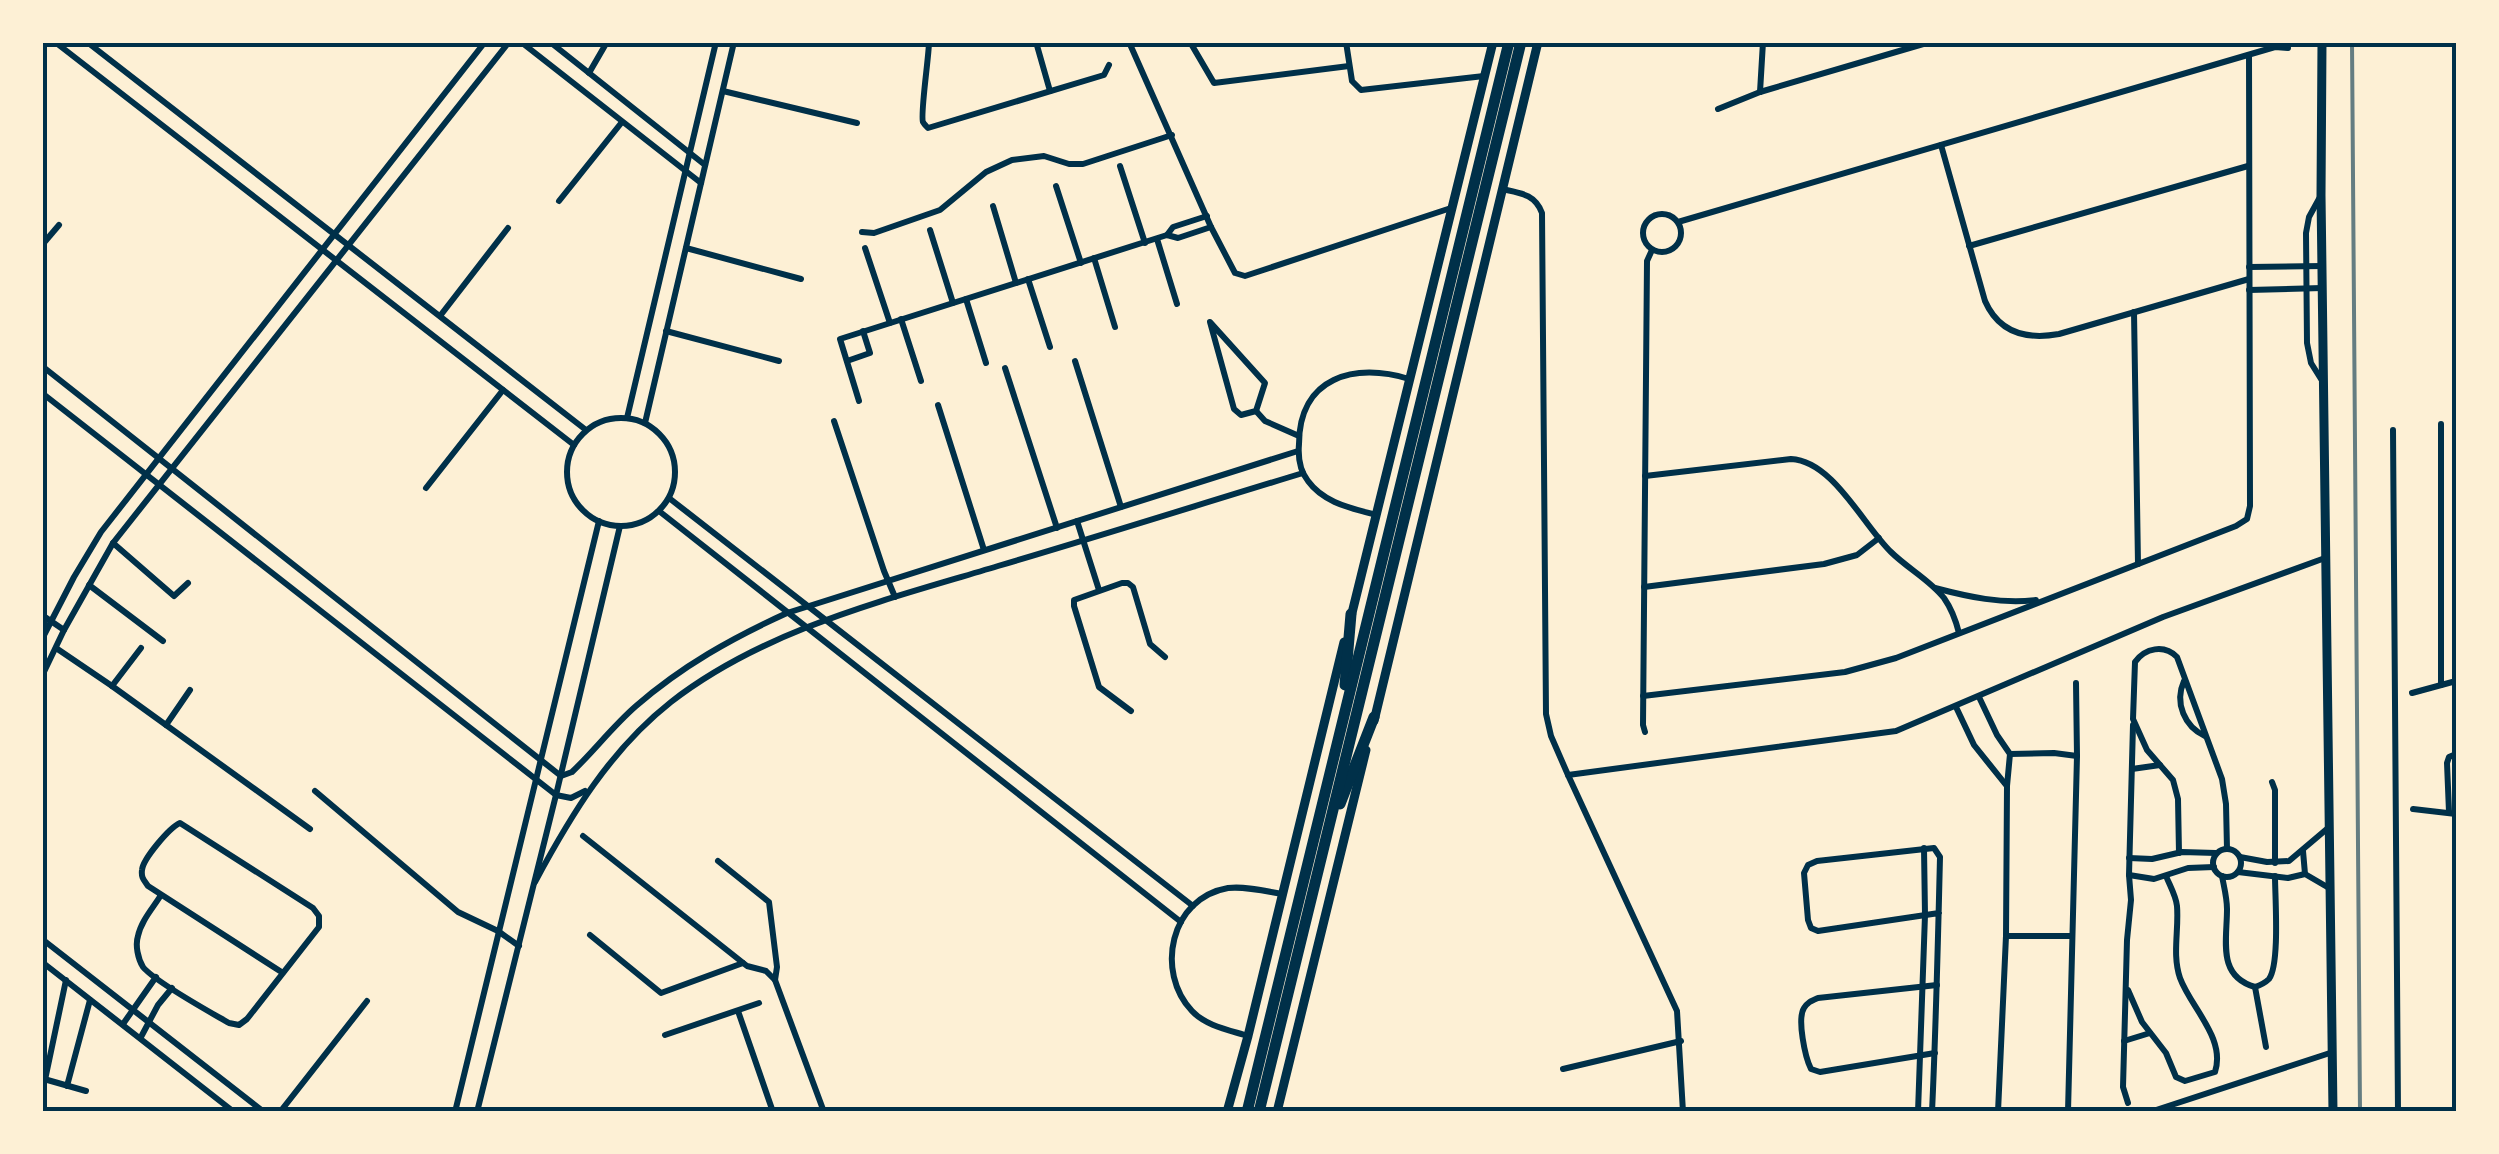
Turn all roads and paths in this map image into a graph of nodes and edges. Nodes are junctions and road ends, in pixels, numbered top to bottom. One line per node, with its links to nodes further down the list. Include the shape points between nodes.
1 (55, 42): 68 (street)
2 (87, 42): 59 (street)
3 (484, 42): 59 (street)
4 (509, 42): 64 (street)
5 (522, 42): 32 (street)
6 (550, 42): 26 (street)
7 (607, 42): 26 (street)
8 (716, 42): 33 (street)
9 (734, 42): 29 (street)
10 (929, 42): 30 (street, via 921,115 928,128)
11 (1036, 42): 30 (street)
12 (1129, 42): 38 (street)
13 (1190, 42): 25 (street, via 1214,84)
14 (1346, 42): 25 (street)
15 (1493, 42): 27 (street)
16 (1509, 42): 178 (highway)
17 (1521, 42): 202 (highway)
18 (1538, 42): 47 (street)
19 (1763, 42): 31 (street)
20 (1930, 42): 31 (street)
21 (2322, 42): 48 (street)
22 (2288, 48): 23 (street)
23 (2249, 55): 39 (street); 43 (street)
24 (1109, 65): 30 (street, via 1104,75)
25 (1350, 66): 27 (street, via 1354,85 1366,90)
26 (589, 73): 28 (street)
27 (1484, 76): 51 (street)
28 (607, 88): 32 (street); 40 (street)
29 (723, 91): 34 (street); 37 (street)
30 (1050, 92)
31 (1760, 92): 35 (street)
32 (596, 102): 36 (street)
33 (701, 107): 34 (street); 40 (street)
34 (719, 108): 41 (street)
35 (1718, 110)
36 (622, 122): 44 (street); 49 (street)
37 (857, 124)
38 (1172, 135): 52 (street); 58 (street, via 1082,164 1044,156 1012,160 940,210 874,234)
39 (1940, 145): 53 (street); 65 (street)
40 (690, 153): 41 (street); 44 (street)
41 (705, 165): 45 (street)
42 (1120, 166): 62 (street)
43 (2248, 166): 65 (street); 75 (street)
44 (686, 171): 45 (street); 109 (street)
45 (701, 183): 66 (street)
46 (1056, 186): 72 (street)
47 (1502, 189): 175 (street); 189 (street, via 1528,195 1542,213 1546,714)
48 (2321, 195): 73 (street, via 2307,225); 74 (street)
49 (559, 201)
50 (993, 206): 79 (street)
51 (1452, 208): 55 (street, via 1245,276 1229,265); 101 (street)
52 (1206, 216): 55 (street); 60 (street)
53 (1678, 222): 69 (street, via 1678,244 1666,252); 69 (street, via 1658,214 1648,220 1642,230)
54 (58, 225): 63 (street)
55 (1212, 227): 60 (street)
56 (508, 228): 87 (street)
57 (930, 230): 84 (street)
58 (862, 232)
59 (334, 234): 64 (street); 68 (street)
60 (1167, 235): 61 (street)
61 (1157, 239): 62 (street); 85 (street)
62 (1145, 242): 70 (street)
63 (42, 246)
64 (348, 246): 71 (street); 87 (street)
65 (1969, 246): 86 (street, via 1989,310 2010,331 2046,336)
66 (686, 248): 76 (street); 91 (street)
67 (865, 248): 89 (street)
68 (322, 250): 71 (street); 118 (street)
69 (1652, 250): 124 (street)
70 (1094, 258): 72 (street); 90 (street)
71 (336, 261): 104 (street); 121 (street)
72 (1081, 263): 78 (street)
73 (2306, 266): 74 (street); 75 (street); 80 (street)
74 (2322, 266): 81 (street)
75 (2249, 267): 77 (street)
76 (802, 278)
77 (2249, 279): 82 (street); 86 (street)
78 (1028, 280): 79 (street); 93 (street)
79 (1016, 283): 83 (street)
80 (2307, 288): 81 (street); 82 (street); 103 (street, via 2308,353)
81 (2322, 288): 103 (street)
82 (2249, 290): 140 (street, via 2249,514 2242,523)
83 (966, 299): 84 (street); 97 (street)
84 (953, 303): 88 (street)
85 (1178, 304)
86 (2134, 312): 140 (street)
87 (440, 316): 113 (street)
88 (901, 320): 89 (street); 102 (street)
89 (890, 323): 92 (street)
90 (1116, 327)
91 (666, 331): 94 (street); 111 (street)
92 (863, 332): 95 (street, via 870,353); 95 (street, via 840,339)
93 (1050, 347)
94 (779, 361)
95 (847, 361): 106 (street)
96 (1075, 361): 128 (street)
97 (986, 363)
98 (1005, 368): 134 (street)
99 (46, 369): 100 (street); 118 (street)
100 (42, 379)
101 (1410, 379): 115 (street, via 1374,372 1336,378 1310,403); 130 (street)
102 (921, 381)
103 (2324, 384): 139 (street)
104 (503, 390): 116 (street); 126 (street)
105 (42, 393): 123 (street)
106 (860, 401)
107 (938, 405): 138 (street)
108 (1256, 411): 108 (street, via 1265,383 1210,322 1234,409 1241,415); 115 (street)
109 (627, 418): 111 (street); 113 (street)
110 (834, 421): 141 (street)
111 (645, 423): 127 (street, via 673,456)
112 (2441, 424): 119 (street)
113 (586, 430): 116 (street)
114 (2393, 430): 286 (street)
115 (1299, 436): 117 (street)
116 (574, 445): 131 (street, via 568,482 579,506)
117 (1298, 451): 122 (street); 128 (street)
118 (159, 458): 121 (street); 123 (street)
119 (2443, 459): 120 (street); 167 (street)
120 (2456, 460)
121 (172, 469): 125 (street); 185 (street)
122 (1303, 473): 130 (street, via 1324,496); 136 (street)
123 (146, 474): 125 (street); 154 (street, via 102,532)
124 (1645, 476): 135 (street, via 1806,461 1844,494); 144 (street)
125 (160, 485): 137 (street); 191 (street)
126 (426, 488)
127 (669, 498): 129 (street); 149 (street)
128 (1121, 507): 132 (street)
129 (659, 511): 133 (street); 150 (street)
130 (1376, 515): 151 (street)
131 (599, 521): 133 (street); 185 (street)
132 (1077, 521): 134 (street); 136 (street)
133 (620, 526): 190 (street)
134 (1057, 528): 138 (street)
135 (1878, 538): 144 (street, via 1857,554 1824,564); 145 (street)
136 (1083, 540): 146 (street); 147 (street)
137 (114, 543): 142 (street, via 174,596); 143 (street)
138 (984, 550): 141 (street)
139 (2326, 558): 172 (street, via 2163,617); 199 (street)
140 (2138, 564): 148 (street)
141 (888, 581): 147 (street); 149 (street)
142 (188, 583)
143 (89, 585): 156 (street); 159 (street)
144 (1644, 587): 171 (street)
145 (1934, 587): 148 (street, via 1971,598); 157 (street)
146 (1099, 590): 162 (street, via 1133,587 1150,644); 174 (street, via 1079,596 1074,606 1099,687)
147 (895, 598): 153 (street)
148 (2048, 599): 157 (street)
149 (807, 607): 150 (street); 153 (street)
150 (787, 613): 155 (street); 190 (street, via 712,649 633,708)
151 (1351, 614): 178 (highway); 221 (street)
152 (42, 615): 154 (street)
153 (825, 621): 155 (street); 184 (street)
154 (52, 622): 156 (street); 158 (street)
155 (807, 628): 188 (street); 194 (street, via 719,668 669,704)
156 (64, 630): 160 (street)
157 (1959, 633): 171 (street, via 1845,672)
158 (42, 640)
159 (163, 641)
160 (56, 648): 163 (street); 168 (street)
161 (141, 648): 168 (street)
162 (1165, 657)
163 (42, 676)
164 (2185, 680): 176 (street, via 2172,652 2140,655 2134,662); 180 (street); 180 (street, via 2184,714)
165 (2456, 681): 167 (street)
166 (2076, 682): 183 (street)
167 (2442, 685): 170 (street)
168 (112, 686): 177 (street)
169 (190, 690): 177 (street)
170 (2412, 693)
171 (1643, 696): 179 (street)
172 (1980, 696): 173 (street); 181 (street)
173 (1956, 707): 189 (street, via 1883,734); 193 (street, via 1974,745)
174 (1132, 712)
175 (1374, 718): 202 (highway); 278 (street)
176 (2134, 719): 186 (street); 187 (street)
177 (166, 725): 200 (street)
178 (1342, 726): 276 (highway)
179 (1645, 732)
180 (2206, 736): 204 (street, via 2222,779)
181 (2010, 754): 183 (street); 193 (street)
182 (2456, 754): 198 (street, via 2448,762)
183 (2077, 756): 230 (street)
184 (1004, 760): 188 (street); 223 (street)
185 (542, 761): 190 (street); 191 (street)
186 (2160, 766): 187 (street); 206 (street, via 2178,799)
187 (2132, 769): 208 (street)
188 (992, 774): 226 (street)
189 (1568, 775): 256 (street, via 1677,1011)
190 (561, 776): 196 (street)
191 (537, 780): 196 (street); 227 (street)
192 (2272, 782): 211 (street)
193 (2007, 786): 229 (street)
194 (590, 787): 196 (street, via 571,798); 219 (street)
195 (315, 790): 227 (street, via 458,912)
196 (556, 796): 219 (street)
197 (2412, 808): 198 (street)
198 (2453, 813)
199 (2328, 828): 205 (street); 220 (street)
200 (310, 830)
201 (584, 836): 234 (street)
202 (1324, 845): 277 (highway)
203 (1924, 848): 224 (street, via 1940,856); 225 (street); 225 (street, via 1816,861 1804,872 1808,920 1818,931)
204 (2227, 848): 207 (street); 209 (street)
205 (2303, 852): 211 (street); 214 (street)
206 (2179, 853): 207 (street); 208 (street)
207 (2216, 854): 212 (street)
208 (2130, 858): 215 (street)
209 (2240, 858): 211 (street); 213 (street)
210 (718, 861): 238 (street, via 769,902)
211 (2275, 863)
212 (2214, 867): 216 (street); 217 (street)
213 (2238, 872): 217 (street); 218 (street)
214 (2305, 874): 218 (street); 220 (street)
215 (2129, 875): 216 (street); 239 (street)
216 (2166, 876): 251 (street, via 2177,902 2177,968 2210,1029 2215,1072 2176,1077)
217 (2222, 876): 242 (street, via 2228,960 2234,976)
218 (2276, 876): 242 (street, via 2272,975)
219 (535, 882): 232 (street)
220 (2330, 889): 258 (street)
221 (1282, 894): 223 (street, via 1223,889); 254 (street)
222 (161, 895): 235 (street); 235 (street, via 148,886 142,866 180,823 319,916 319,927); 236 (street, via 136,938 143,966)
223 (1193, 906): 226 (street)
224 (1939, 913): 225 (street); 240 (street)
225 (1925, 915): 241 (street)
226 (1181, 922): 254 (street, via 1170,956 1180,994 1207,1023)
227 (498, 931): 232 (street); 270 (street)
228 (590, 935): 234 (street, via 661,993)
229 (2006, 936): 230 (street); 282 (street)
230 (2072, 936): 283 (street)
231 (42, 939): 247 (street)
232 (518, 946): 271 (street)
233 (42, 962): 237 (street)
234 (743, 962): 238 (street)
235 (282, 973): 243 (street, via 238,1025)
236 (156, 978): 243 (street); 247 (street)
237 (66, 980): 244 (street); 262 (street)
238 (775, 980): 266 (street)
239 (2126, 984): 251 (street); 255 (street)
240 (1937, 985): 241 (street); 259 (street)
241 (1922, 986): 260 (street); 260 (street, via 1818,998 1800,1013 1811,1070)
242 (2255, 987): 257 (street)
243 (172, 988): 249 (street)
244 (90, 999): 250 (street); 263 (street)
245 (367, 1002): 269 (street)
246 (759, 1003): 248 (street)
247 (133, 1010): 249 (street); 250 (street)
248 (738, 1011): 253 (street); 272 (street)
249 (148, 1022): 252 (street); 268 (street)
250 (124, 1024): 252 (street)
251 (2150, 1033): 255 (street)
252 (141, 1036): 267 (street)
253 (665, 1036)
254 (1248, 1036): 275 (street)
255 (2124, 1040): 265 (street)
256 (1681, 1041): 261 (street); 279 (street)
257 (2266, 1047)
258 (2333, 1052): 284 (street); 285 (street)
259 (1935, 1053): 260 (street); 281 (street)
260 (1919, 1056): 280 (street)
261 (1564, 1068)
262 (44, 1079): 263 (street)
263 (67, 1086): 264 (street)
264 (86, 1091)
265 (2128, 1103)
266 (824, 1111): 273 (street); 274 (street)
267 (234, 1112)
268 (264, 1112)
269 (280, 1112)
270 (455, 1112)
271 (477, 1112)
272 (773, 1112)
273 (807, 1112)
274 (891, 1112)
275 (1227, 1112)
276 (1247, 1112)
277 (1259, 1112)
278 (1277, 1112)
279 (1683, 1112)
280 (1918, 1112)
281 (1932, 1112)
282 (1998, 1112)
283 (2068, 1112)
284 (2150, 1112)
285 (2333, 1112)
286 (2398, 1112)

